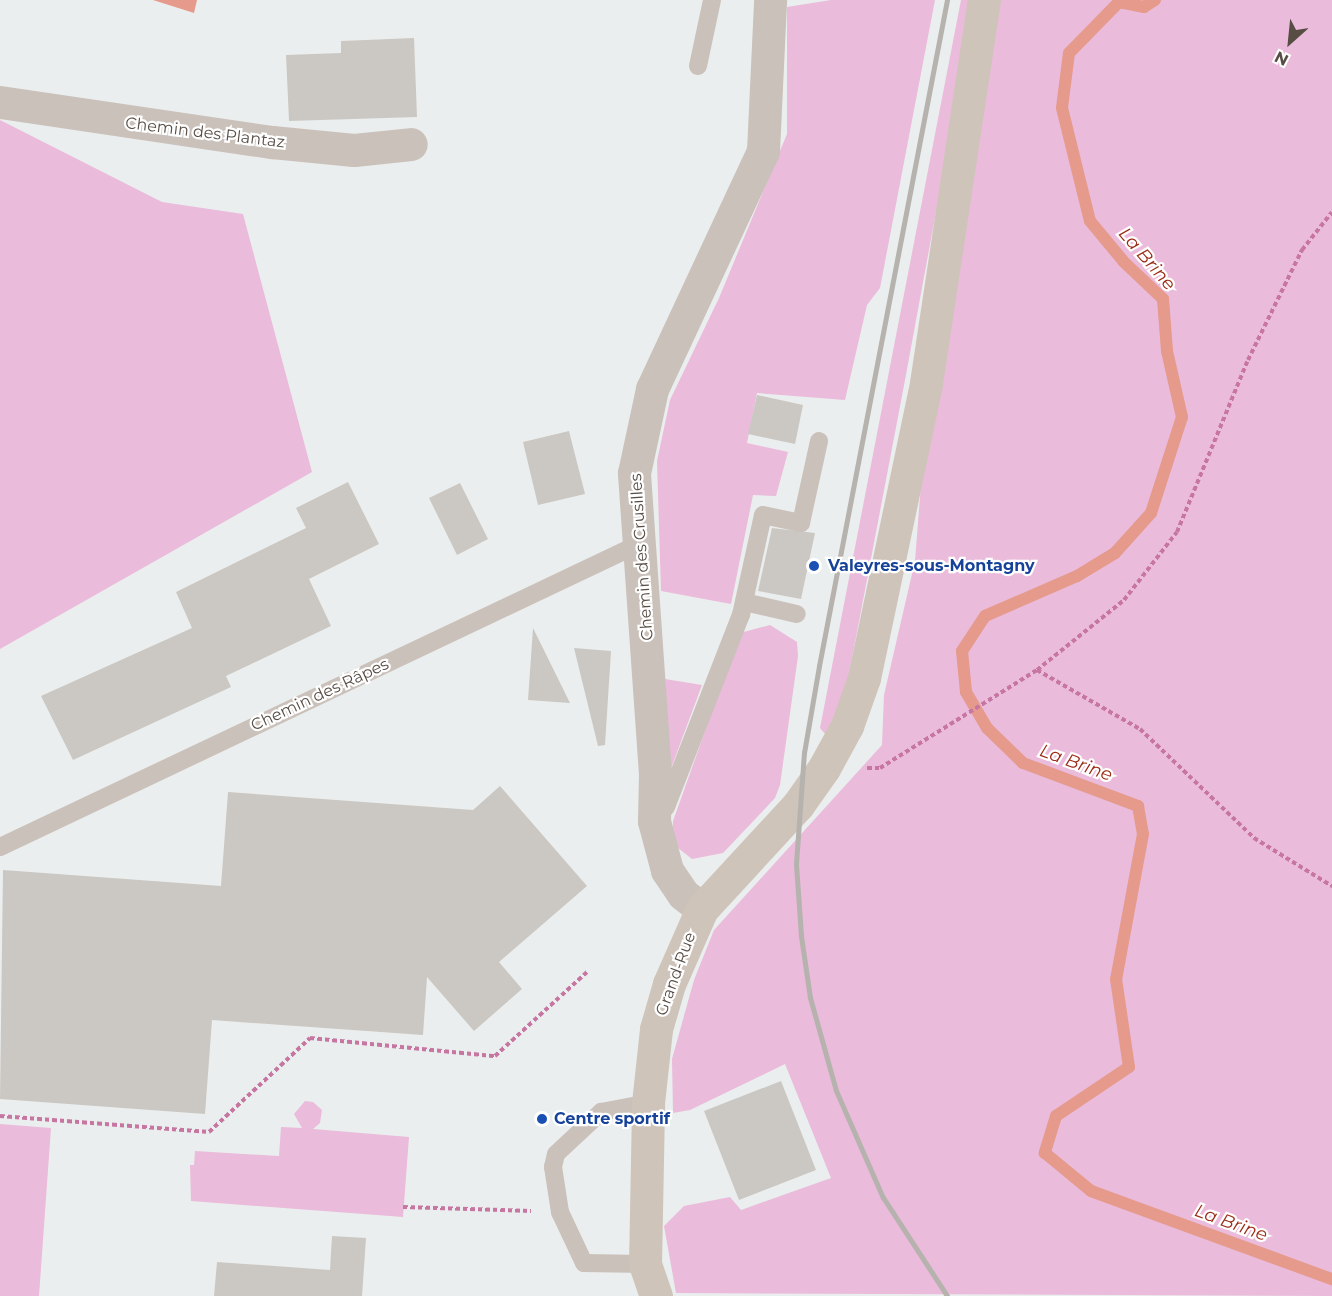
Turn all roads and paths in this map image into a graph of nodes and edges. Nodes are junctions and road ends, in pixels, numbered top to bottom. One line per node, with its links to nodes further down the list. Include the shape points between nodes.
1 (712, 0): 4 (lane)
2 (770, 0): 9 (street, Chemin des Crusilles, via 763,151 652,388 634,473)
3 (984, 0): 13 (street, Grand-Rue, via 926,383 885,584 864,678 847,726)
4 (698, 66)
5 (0, 102): 6 (street, Chemin des Plantaz, via 272,142 354,150)
6 (411, 144)
7 (1332, 212): 12 (path, via 1302,250 1248,360 1177,532 1124,600)
8 (819, 441): 10 (lane, via 801,523 763,515)
9 (640, 543): 14 (street, Chemin des Crusilles, via 656,774); 15 (lane, Chemin des Râpes)
10 (744, 602): 11 (lane); 14 (lane, via 666,807)
11 (796, 614)
12 (1037, 670): 13 (path, via 880,768); 16 (path, via 1140,729 1254,838)
13 (824, 768): 17 (street, Grand-Rue, via 798,805)
14 (654, 821): 17 (street, Chemin des Crusilles, via 667,870 683,894)
15 (0, 847)
16 (1332, 886)
17 (702, 909): 19 (street, Grand-Rue, via 669,984 656,1029)
18 (587, 972): 20 (path, via 495,1056 310,1038 209,1131)
19 (648, 1102): 22 (lane, via 602,1112 556,1154 553,1167); 23 (street, Grand-Rue)
20 (0, 1116)
21 (403, 1207): 22 (path)
22 (560, 1212): 23 (lane, via 584,1263)
23 (645, 1264): 24 (street, Grand-Rue)
24 (656, 1296)

